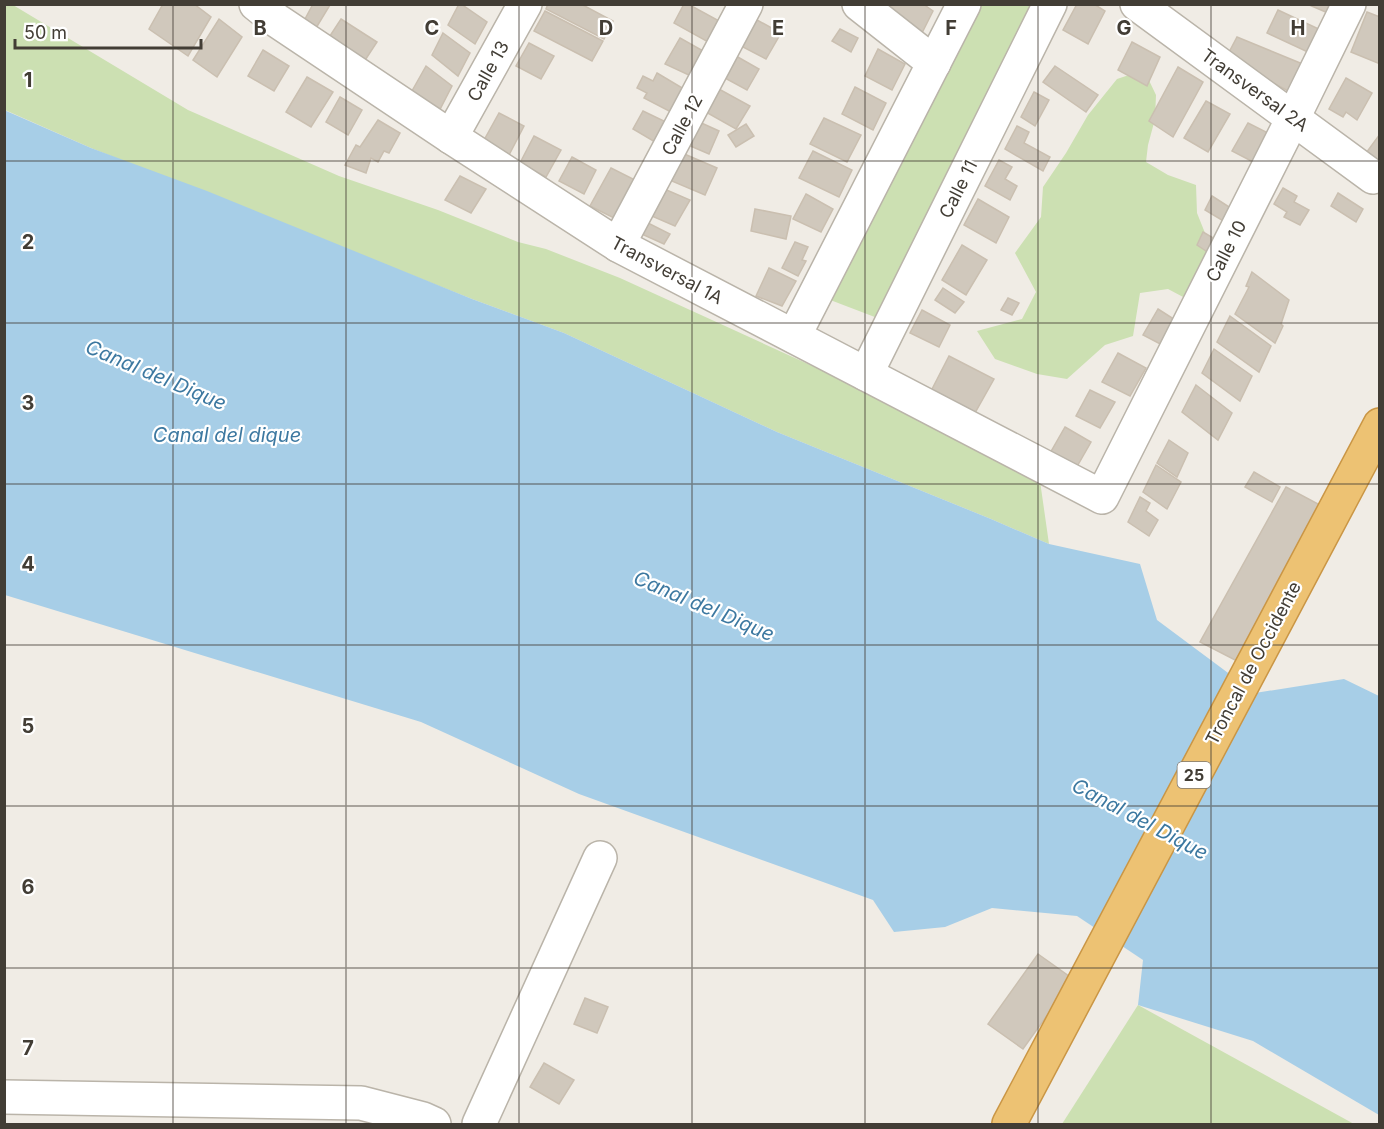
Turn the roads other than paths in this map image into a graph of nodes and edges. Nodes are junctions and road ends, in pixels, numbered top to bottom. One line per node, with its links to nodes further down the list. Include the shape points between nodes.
1 (525, 4): 11 (street, Calle 13)
2 (746, 4): 13 (street, Calle 12)
3 (859, 4): 9 (street)
4 (964, 4): 9 (street)
5 (1050, 4): 15 (street, Calle 11)
6 (1137, 4): 10 (street, Transversal 2A)
7 (1348, 4): 10 (street, Calle 10)
8 (272, 10): 11 (street, Transversal 1A)
9 (934, 63): 14 (street)
10 (1293, 118): 12 (street, Transversal 2A); 17 (street, Calle 10)
11 (451, 137): 13 (street, Transversal 1A)
12 (1373, 177)
13 (618, 244): 14 (street, Transversal 1A)
14 (794, 336): 15 (street, Transversal 1A)
15 (866, 374): 17 (street, Transversal 1A)
16 (1380, 425): 22 (highway, Troncal de Occidente / 25)
17 (1102, 497)
18 (600, 858): 21 (street)
19 (4, 1097): 20 (street, via 361,1103)
20 (434, 1125)
21 (479, 1125)
22 (1009, 1125)

